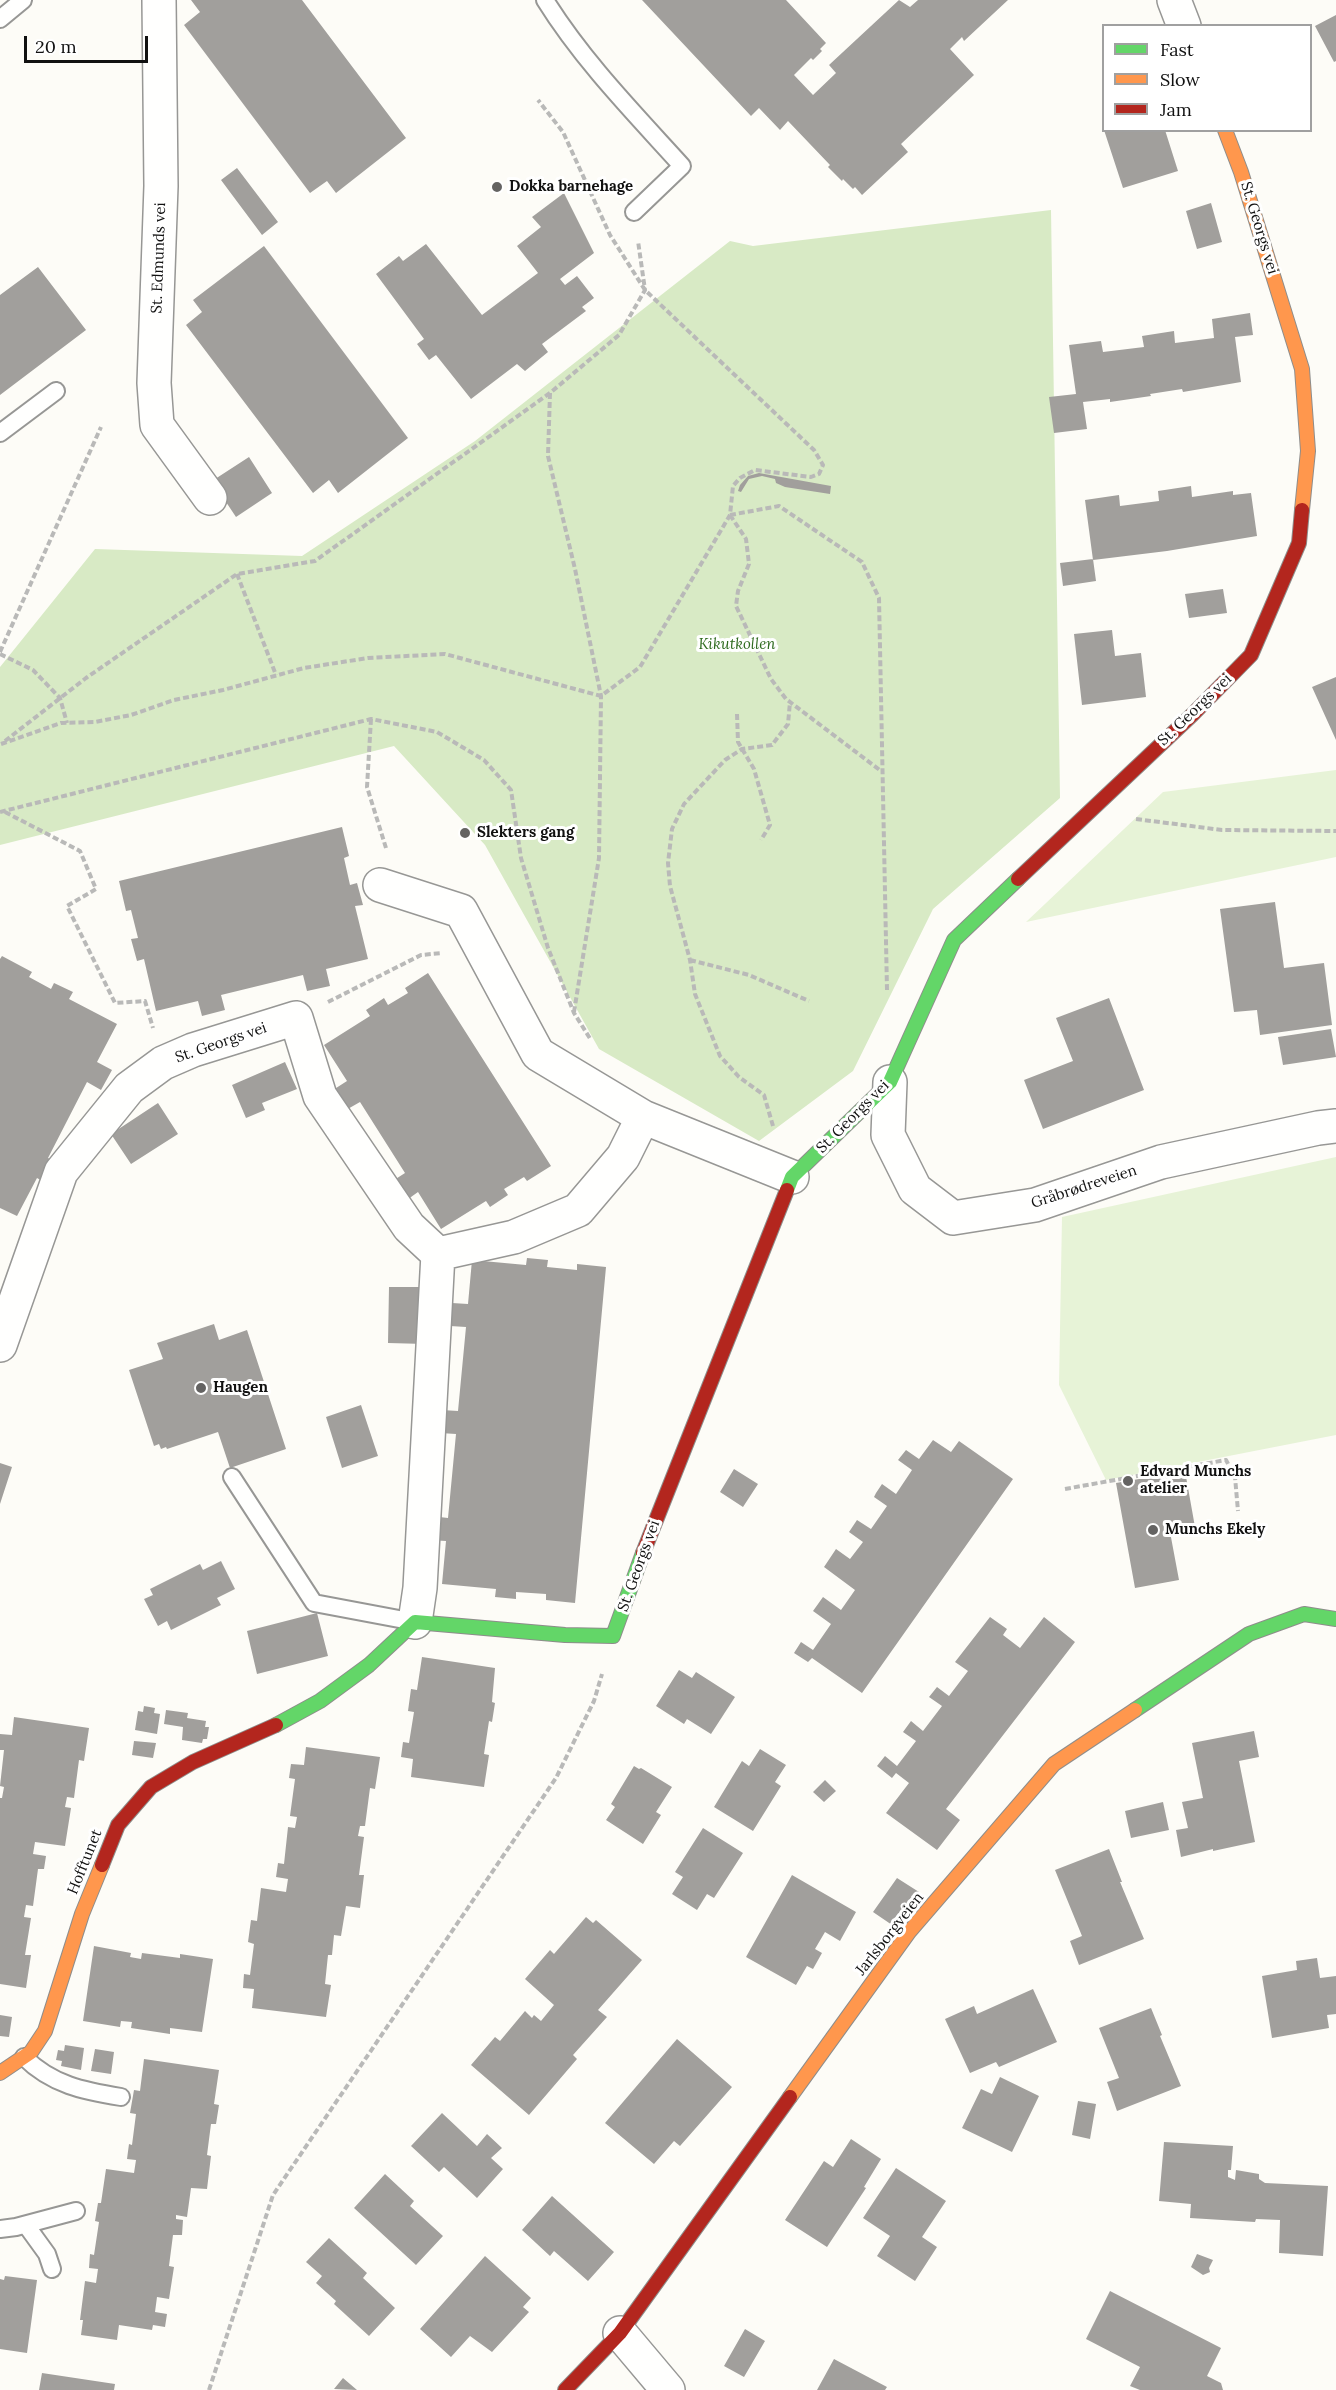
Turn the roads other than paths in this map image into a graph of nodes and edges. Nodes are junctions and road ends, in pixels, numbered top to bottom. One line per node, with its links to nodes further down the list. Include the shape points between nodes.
1 (23, 0): 5 (lane)
2 (159, 0): 11 (street, St. Edmunds vei, via 161,186 154,383 157,425)
3 (545, 0): 8 (lane, via 596,71 682,166)
4 (1174, 0): 6 (street)
5 (0, 19)
6 (1183, 24)
7 (1226, 132): 13 (street, St. Georgs vei, via 1302,369 1308,451 1299,543 1251,655 954,940)
8 (634, 212)
9 (56, 391): 10 (lane)
10 (0, 433)
11 (210, 498)
12 (390, 889): 14 (street, via 461,911 538,1054)
13 (890, 1082): 15 (street, Gråbrødreveien, via 888,1135 915,1189 953,1218 1035,1205 1161,1162); 16 (street, St. Georgs vei)
14 (643, 1117): 16 (street); 17 (street, via 622,1157 578,1209 514,1238)
15 (1336, 1126)
16 (792, 1177): 21 (street, St. Georgs vei, via 642,1554 614,1636)
17 (438, 1254): 18 (street, St. Georgs vei, via 409,1227 320,1096 296,1018 193,1050 163,1063 129,1088 62,1172); 21 (street, via 420,1588)
18 (0, 1345)
19 (232, 1477): 21 (lane, via 314,1603)
20 (1336, 1619): 29 (street, Jarlsborgveien, via 1304,1614 1249,1634 1054,1764 909,1932)
21 (403, 1633): 22 (street, Hofftunet, via 369,1665 320,1701 193,1762 151,1787 118,1825 82,1914 45,2031)
22 (24, 2057): 23 (street, Hofftunet); 24 (lane, via 38,2071 68,2086)
23 (0, 2073)
24 (121, 2097)
25 (76, 2211): 26 (lane)
26 (26, 2225): 27 (lane); 28 (lane, via 47,2254)
27 (0, 2229)
28 (52, 2269)
29 (620, 2333): 30 (street, Jarlsborgveien); 31 (street)
30 (565, 2390)
31 (668, 2390)

